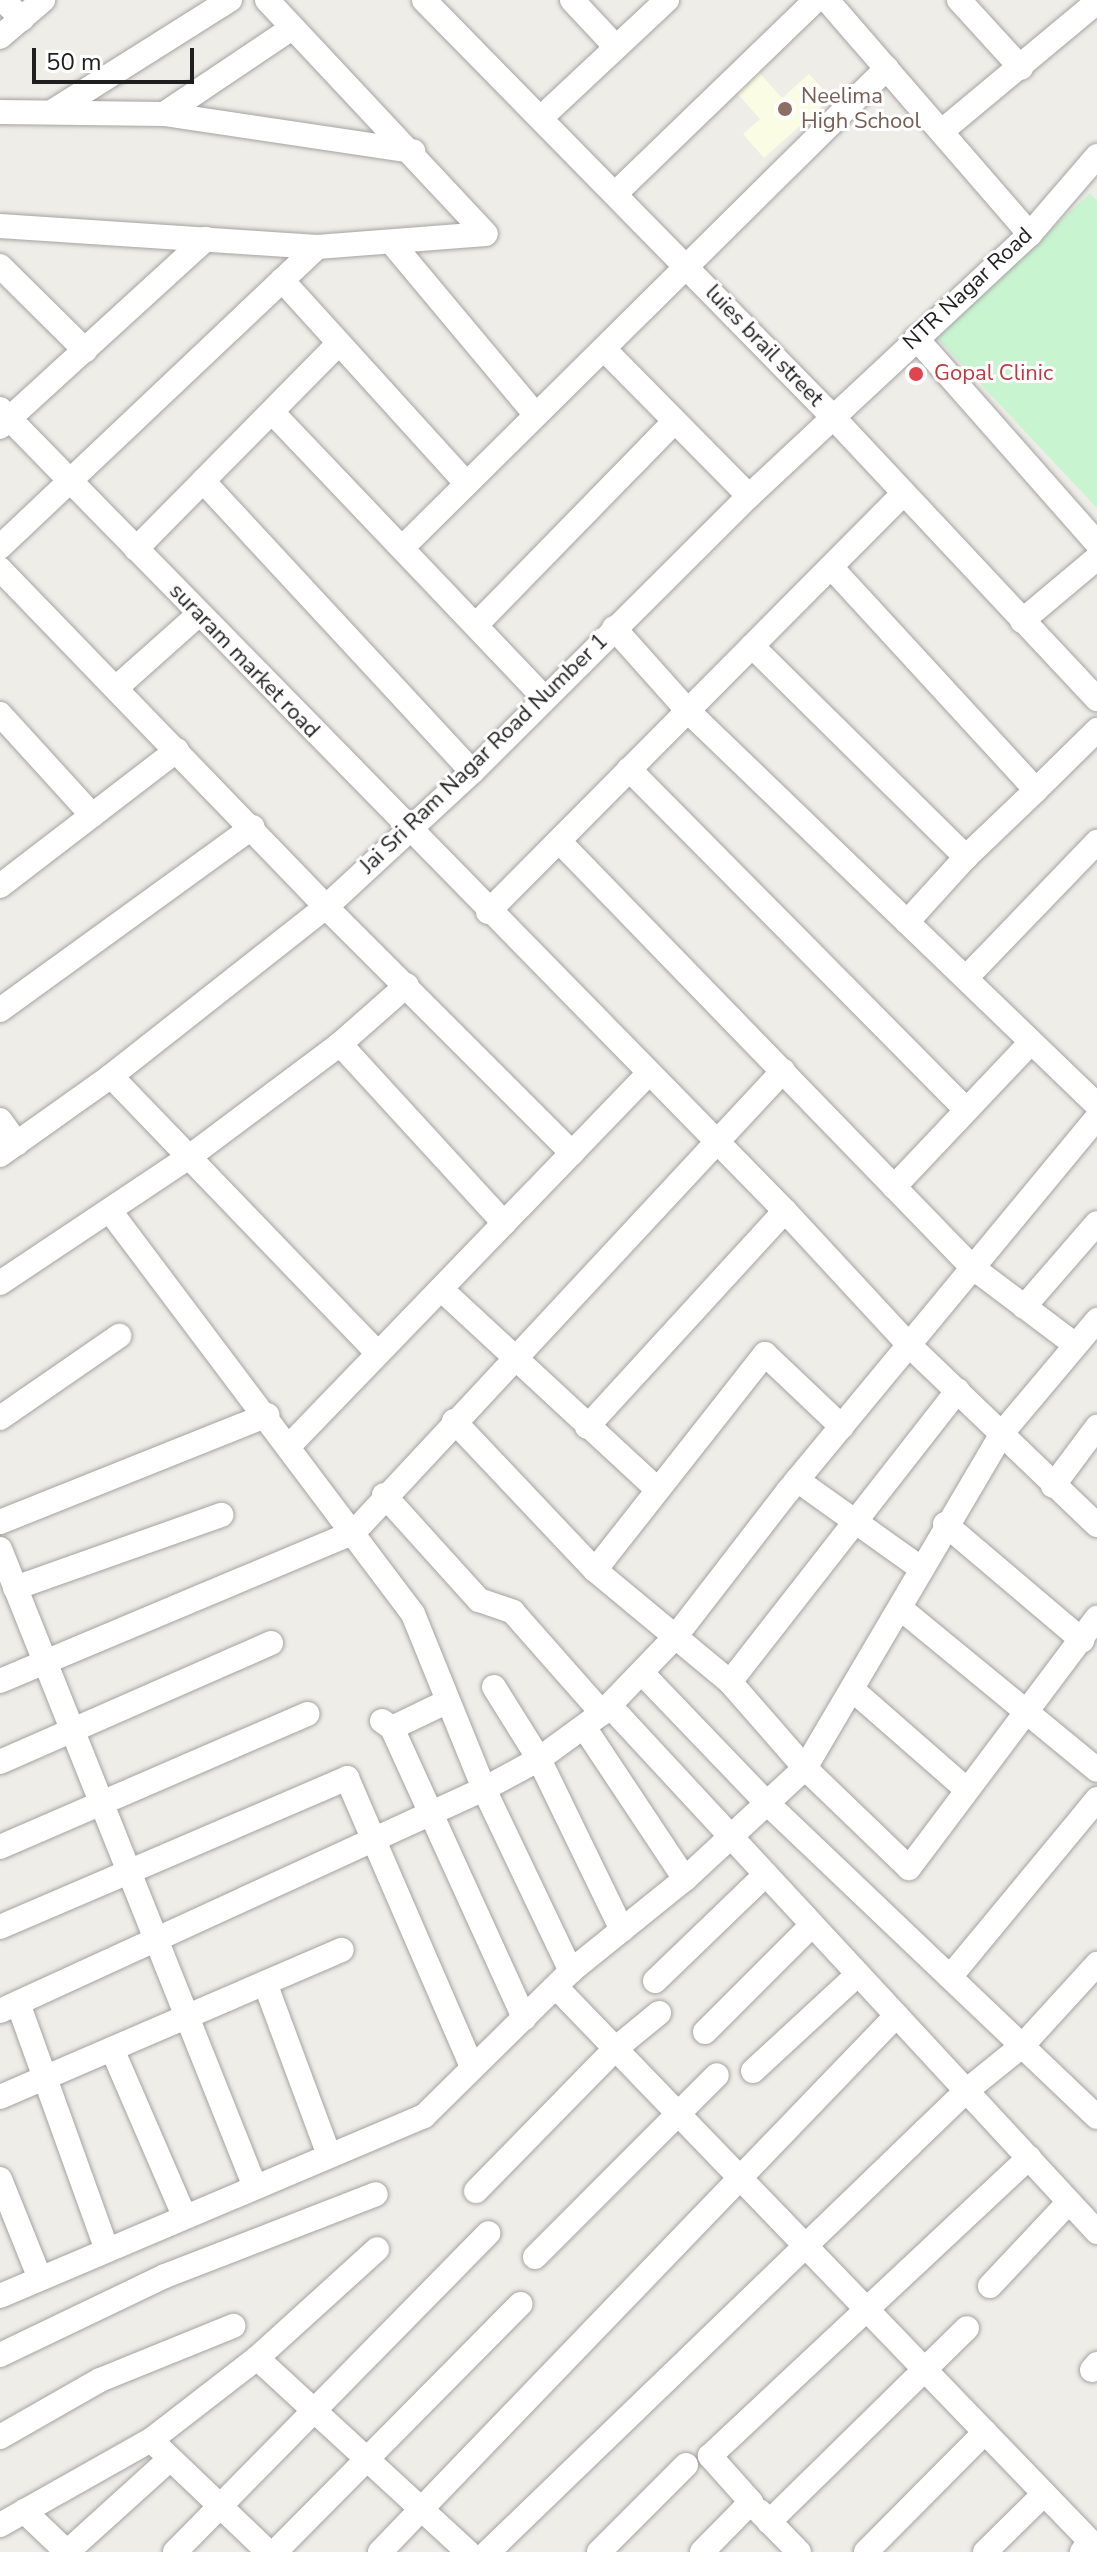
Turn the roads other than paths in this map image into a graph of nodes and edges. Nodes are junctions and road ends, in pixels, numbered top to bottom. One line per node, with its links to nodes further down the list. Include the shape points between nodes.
1 (3, 0): 12 (street)
2 (43, 0): 12 (street)
3 (230, 0): 18 (street)
4 (267, 0): 13 (street)
5 (424, 0): 21 (street, luies brail street)
6 (572, 0): 15 (street)
7 (667, 0): 15 (street)
8 (816, 0): 25 (street)
9 (827, 0): 16 (street)
10 (959, 0): 17 (street)
11 (1094, 2): 17 (street)
12 (22, 19): 14 (street)
13 (292, 28): 20 (street); 23 (street)
14 (0, 37)
15 (615, 46): 21 (street)
16 (887, 68): 22 (street); 32 (street)
17 (1021, 68): 22 (street)
18 (55, 110): 19 (street); 20 (street)
19 (0, 112)
20 (164, 114): 23 (street)
21 (543, 116): 25 (street, luies brail street)
22 (942, 131): 27 (street)
23 (413, 151): 29 (street, via 486,234)
24 (1094, 164): 27 (street, NTR Nagar Road)
25 (616, 193): 32 (street, luies brail street)
26 (0, 226): 28 (street)
27 (1030, 234): 34 (street, NTR Nagar Road)
28 (206, 239): 30 (street); 37 (street)
29 (392, 243): 30 (street); 39 (street)
30 (317, 247): 33 (street)
31 (0, 266): 37 (street)
32 (686, 267): 36 (street); 40 (street, luies brail street)
33 (282, 280): 35 (street); 43 (street)
34 (916, 338): 40 (street, NTR Nagar Road); 48 (street)
35 (339, 343): 38 (street); 45 (street)
36 (604, 349): 39 (street); 42 (street)
37 (85, 350): 41 (street)
38 (272, 412): 44 (street); 50 (street)
39 (536, 415): 45 (street)
40 (832, 416): 46 (street, luies brail street); 47 (street, Jai Sri Ram Nagar Road Number 1)
41 (3, 418): 43 (street, suraram market road)
42 (674, 422): 47 (street); 57 (street)
43 (69, 481): 49 (street); 51 (street, suraram market road)
44 (203, 481): 51 (street); 68 (street)
45 (467, 484): 50 (street)
46 (903, 494): 53 (street); 56 (street, luies brail street)
47 (749, 496): 58 (street, Jai Sri Ram Nagar Road Number 1)
48 (1097, 543)
49 (0, 547)
50 (402, 548): 57 (street)
51 (136, 549): 55 (street, suraram market road)
52 (1097, 558): 56 (street)
53 (831, 567): 59 (street); 69 (street)
54 (0, 569): 60 (street)
55 (199, 614): 60 (street); 72 (street, suraram market road)
56 (1022, 621): 62 (street, luies brail street)
57 (476, 625): 61 (street)
58 (614, 628): 61 (street, Jai Sri Ram Nagar Road Number 1); 63 (street)
59 (752, 646): 63 (street); 75 (street)
60 (116, 688): 66 (street)
61 (543, 697): 68 (street, Jai Sri Ram Nagar Road Number 1)
62 (1097, 699)
63 (688, 711): 67 (street); 79 (street)
64 (0, 714): 70 (street)
65 (1097, 730): 69 (street)
66 (177, 750): 70 (street); 71 (street)
67 (629, 769): 73 (street); 89 (street)
68 (472, 772): 72 (street, Jai Sri Ram Nagar Road Number 1)
69 (1036, 790): 75 (street)
70 (92, 815): 76 (street)
71 (253, 827): 77 (street); 82 (street)
72 (408, 830): 77 (street, Jai Sri Ram Nagar Road Number 1); 78 (street, suraram market road)
73 (559, 841): 78 (street); 85 (street)
74 (1094, 853): 80 (street)
75 (966, 857): 79 (street)
76 (0, 886)
77 (326, 907): 81 (street); 87 (street, Jai Sri Ram Nagar Road Number 1)
78 (488, 912): 86 (street, suraram market road)
79 (907, 922): 80 (street)
80 (966, 978): 83 (street)
81 (407, 985): 84 (street); 94 (street)
82 (0, 1010)
83 (1031, 1042): 88 (street); 89 (street)
84 (340, 1044): 95 (street); 99 (street)
85 (783, 1071): 92 (street); 96 (street)
86 (649, 1073): 92 (street, suraram market road); 94 (street)
87 (111, 1076): 93 (street, Jai Sri Ram Nagar Road Number 1); 95 (street)
88 (1097, 1105)
89 (966, 1110): 96 (street)
90 (1097, 1118): 101 (street)
91 (0, 1120): 93 (street)
92 (718, 1143): 98 (street, suraram market road); 110 (street)
93 (9, 1149)
94 (572, 1153): 99 (street)
95 (189, 1157): 97 (street); 109 (street)
96 (894, 1187): 101 (street)
97 (110, 1211): 102 (street); 112 (street)
98 (785, 1211): 108 (street, suraram market road); 115 (street)
99 (504, 1223): 103 (street)
100 (1097, 1223): 104 (street)
101 (972, 1267): 104 (street); 108 (street)
102 (0, 1283)
103 (441, 1289): 109 (street); 110 (street)
104 (1024, 1307): 107 (street)
105 (1097, 1320): 107 (street)
106 (119, 1336): 113 (street)
107 (1074, 1344): 118 (street)
108 (909, 1345): 111 (street, suraram market road); 116 (street)
109 (378, 1353): 119 (street)
110 (514, 1358): 114 (street); 115 (street)
111 (958, 1390): 118 (street, suraram market road); 126 (street)
112 (267, 1415): 119 (street); 125 (street)
113 (0, 1418)
114 (454, 1421): 123 (street); 132 (street)
115 (587, 1427): 122 (street)
116 (842, 1427): 120 (street); 122 (street, via 765,1354)
117 (1097, 1427): 121 (street)
118 (1002, 1433): 121 (street, suraram market road); 127 (street)
119 (290, 1445): 129 (street)
120 (797, 1480): 126 (street); 136 (street)
121 (1053, 1486): 128 (street, suraram market road)
122 (656, 1488): 132 (street)
123 (384, 1495): 129 (street); 148 (street, via 479,1600 513,1612)
124 (221, 1515): 133 (street)
125 (0, 1522)
126 (853, 1524): 131 (street); 142 (street)
127 (945, 1524): 131 (street); 137 (street)
128 (1097, 1525)
129 (354, 1532): 139 (street, via 230,1580); 145 (street, via 413,1614)
130 (0, 1549): 133 (street)
131 (922, 1569): 134 (street)
132 (595, 1570): 136 (street)
133 (15, 1588): 139 (street)
134 (900, 1608): 144 (street); 146 (street)
135 (1097, 1618): 137 (street)
136 (676, 1636): 140 (street); 142 (street)
137 (1082, 1640): 146 (street)
138 (271, 1643): 149 (street)
139 (48, 1663): 141 (street); 149 (street)
140 (643, 1674): 148 (street); 157 (street)
141 (0, 1681)
142 (730, 1682): 152 (street)
143 (494, 1687): 150 (street)
144 (854, 1691): 152 (street); 155 (street)
145 (448, 1701): 154 (street); 159 (street, via 387,1725)
146 (1026, 1712): 153 (street); 155 (street)
147 (308, 1714): 158 (street)
148 (599, 1716): 150 (street); 160 (street); 165 (street)
149 (74, 1730): 151 (street); 158 (street)
150 (539, 1759): 154 (street); 168 (street)
151 (0, 1762)
152 (805, 1768): 155 (street, via 909,1868); 157 (street)
153 (1097, 1770)
154 (484, 1789): 159 (street); 174 (street)
155 (967, 1790)
156 (1097, 1799): 173 (street)
157 (765, 1801): 160 (street); 173 (street)
158 (103, 1803): 162 (street); 163 (street)
159 (429, 1815): 161 (street); 181 (street)
160 (728, 1834): 164 (street); 165 (street)
161 (374, 1841): 163 (street, via 347,1778); 169 (street); 186 (street)
162 (0, 1847)
163 (131, 1870): 167 (street); 169 (street)
164 (766, 1874): 166 (street); 175 (street)
165 (685, 1879): 168 (street)
166 (812, 1925): 172 (street); 182 (street)
167 (0, 1927)
168 (622, 1930): 174 (street)
169 (160, 1942): 177 (street); 180 (street)
170 (342, 1950): 176 (street)
171 (1097, 1964): 183 (street)
172 (858, 1974): 179 (street); 187 (street)
173 (950, 1977): 183 (street)
174 (564, 1979): 181 (street); 185 (street)
175 (655, 1981)
176 (265, 1983): 180 (street); 194 (street)
177 (9, 2007): 189 (street)
178 (659, 2013): 185 (street)
179 (897, 2015): 190 (street); 196 (street)
180 (188, 2016): 184 (street); 198 (street)
181 (524, 2018): 186 (street)
182 (705, 2032)
183 (1023, 2045): 190 (street); 193 (street)
184 (112, 2049): 189 (street); 203 (street)
185 (615, 2049): 192 (street); 199 (street)
186 (472, 2067): 194 (street, via 424,2116)
187 (753, 2071)
188 (717, 2075): 192 (street)
189 (45, 2078): 191 (street); 207 (street)
190 (966, 2091): 195 (street); 206 (street)
191 (0, 2097)
192 (679, 2114): 196 (street); 209 (street)
193 (1097, 2117)
194 (329, 2155): 198 (street)
195 (1029, 2158): 201 (street); 214 (street)
196 (738, 2176): 206 (street); 230 (street)
197 (0, 2179): 202 (street)
198 (255, 2187): 203 (street)
199 (476, 2191)
200 (376, 2194): 217 (street, via 165,2276)
201 (1069, 2202): 204 (street); 211 (street)
202 (6, 2211): 210 (street)
203 (184, 2215): 207 (street)
204 (1097, 2232)
205 (488, 2233): 220 (street)
206 (804, 2245): 214 (street); 240 (street)
207 (106, 2247): 210 (street)
208 (377, 2249): 218 (street)
209 (535, 2257)
210 (39, 2276): 212 (street)
211 (990, 2286)
212 (0, 2296)
213 (520, 2304): 224 (street)
214 (868, 2311): 219 (street); 228 (street, via 710,2456)
215 (233, 2326): 222 (street, via 100,2380)
216 (967, 2328): 219 (street)
217 (0, 2355)
218 (257, 2358): 220 (street); 223 (street)
219 (924, 2369): 221 (street); 232 (street)
220 (311, 2408): 224 (street); 229 (street)
221 (985, 2432): 227 (street); 244 (street)
222 (0, 2437)
223 (151, 2440): 225 (street); 231 (street)
224 (364, 2457): 230 (street); 237 (street)
225 (170, 2459): 229 (street); 234 (street)
226 (686, 2465): 241 (street)
227 (1044, 2494): 245 (street); 246 (street, via 1090,2541)
228 (751, 2502): 232 (street); 242 (street)
229 (218, 2505): 235 (street); 236 (street)
230 (420, 2508): 238 (street); 239 (street)
231 (24, 2511): 233 (street); 234 (street)
232 (769, 2522): 243 (street)
233 (0, 2525)
234 (67, 2552)
235 (175, 2552)
236 (268, 2552)
237 (275, 2552)
238 (380, 2552)
239 (468, 2552)
240 (488, 2552)
241 (599, 2552)
242 (702, 2552)
243 (799, 2552)
244 (866, 2552)
245 (985, 2552)
246 (1082, 2552)

